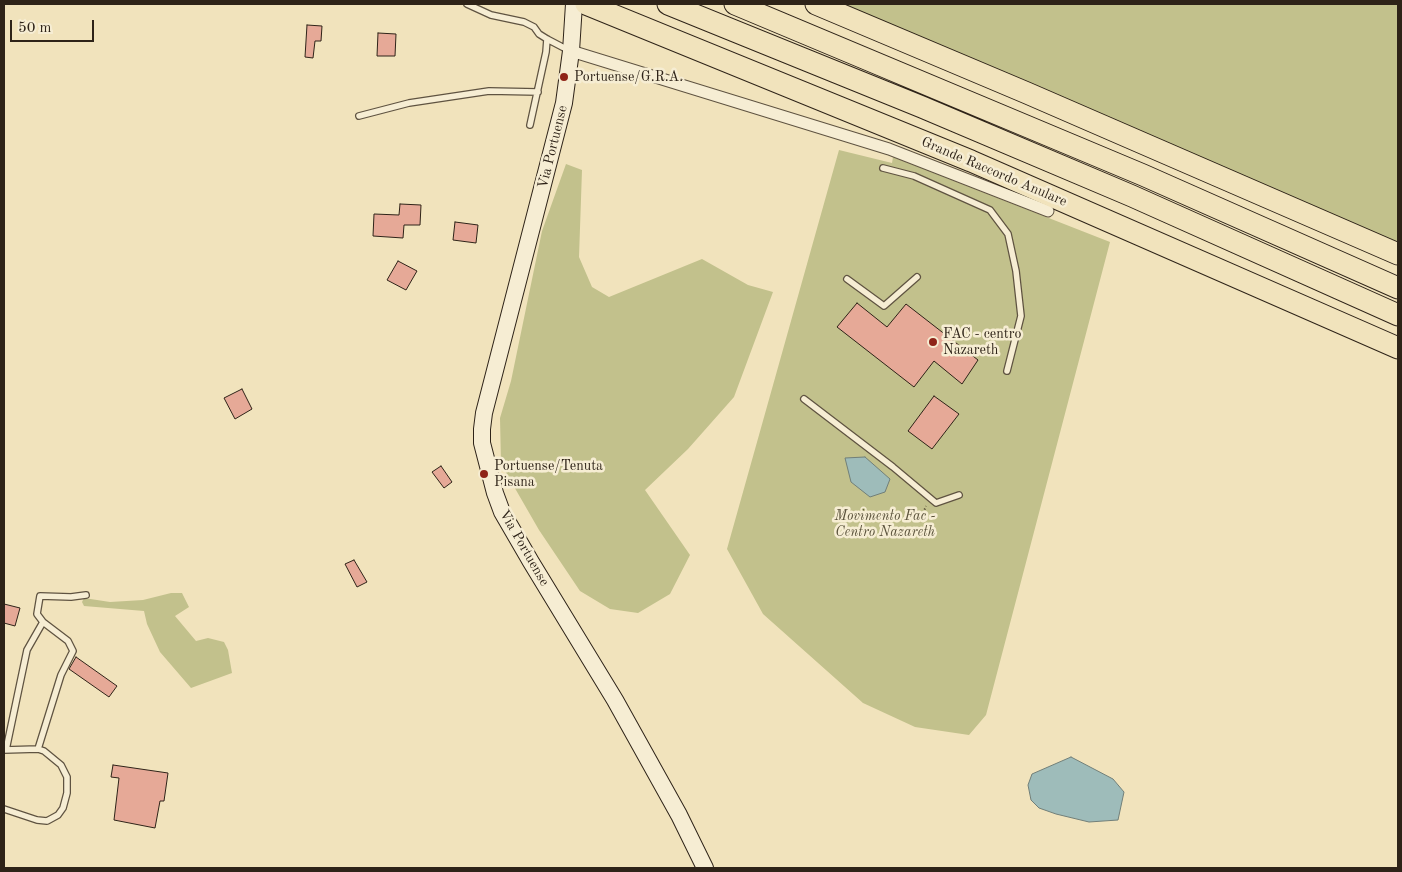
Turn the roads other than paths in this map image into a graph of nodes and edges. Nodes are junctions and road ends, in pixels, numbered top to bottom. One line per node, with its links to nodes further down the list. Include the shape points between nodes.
1 (467, 4): 6 (lane, via 491,15 524,22)
2 (668, 4): 17 (highway, via 1132,196)
3 (735, 4): 16 (highway, via 1143,175)
4 (816, 4): 13 (highway)
5 (578, 9): 7 (main road, Via Portuense); 18 (highway, Grande Raccordo Anulare, via 971,161)
6 (546, 39): 7 (lane); 8 (lane)
7 (571, 51): 12 (street, via 889,149); 28 (main road, Via Portuense, via 559,126 484,413 482,443 502,512 615,700)
8 (538, 92): 9 (lane, via 489,91 409,103); 10 (lane)
9 (359, 116)
10 (530, 125)
11 (883, 168): 19 (lane, via 914,176 990,210 1008,234 1021,316)
12 (1048, 211)
13 (1398, 254)
14 (917, 277): 15 (lane, via 884,306)
15 (847, 280)
16 (1398, 288)
17 (1398, 315)
18 (1398, 348)
19 (1007, 370)
20 (804, 399): 21 (lane, via 936,503)
21 (959, 495)
22 (86, 595): 23 (lane, via 40,596 37,614)
23 (44, 622): 24 (lane, via 27,650); 25 (lane, via 68,641 73,651 61,675)
24 (6, 736): 26 (lane)
25 (38, 748): 26 (lane); 27 (lane, via 61,765 67,777 63,808 58,815 47,820)
26 (5, 750)
27 (4, 809)
28 (705, 868)

